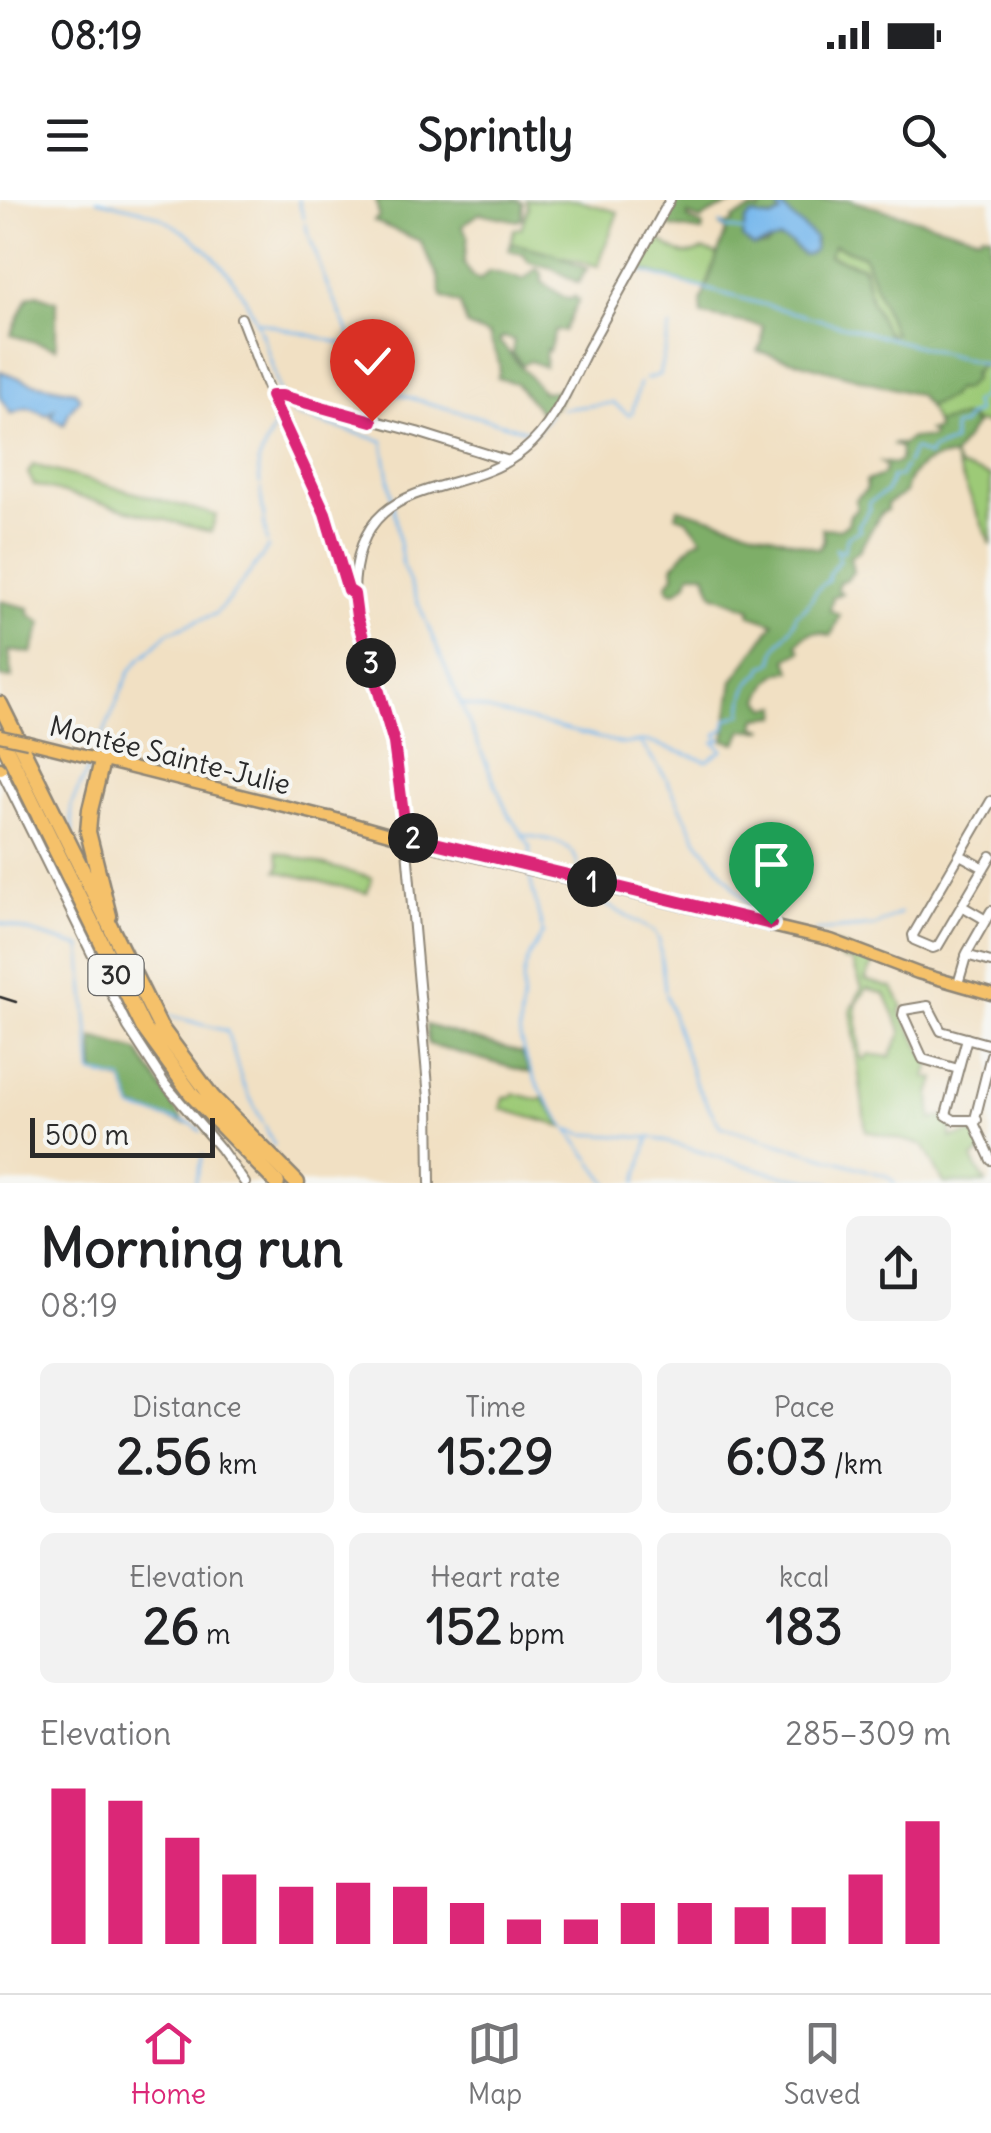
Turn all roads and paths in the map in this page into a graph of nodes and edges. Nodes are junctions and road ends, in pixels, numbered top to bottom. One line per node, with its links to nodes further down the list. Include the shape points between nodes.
1 (670, 200): 4 (street, via 546,425)
2 (241, 318): 3 (street)
3 (271, 396): 4 (street); 5 (street)
4 (509, 461): 5 (street, via 394,506 364,544)
5 (354, 594): 11 (street, via 394,743)
6 (0, 704): 22 (highway, 30)
7 (0, 736): 8 (main road, Montée Sainte-Julie, bridge); 32 (highway, 30, via 143,1027 192,1096)
8 (102, 761): 11 (main road, Montée Sainte-Julie); 22 (highway, via 89,839)
9 (0, 768): 33 (street, via 136,1041)
10 (991, 800): 15 (street)
11 (406, 837): 12 (main road, Montée Sainte-Julie); 13 (main road, Montée Sainte-Julie); 14 (street)
12 (421, 843): 13 (main road, Montée Sainte-Julie); 14 (main road)
13 (459, 850): 23 (main road, Montée Sainte-Julie, via 830,940)
14 (406, 853): 34 (street, via 429,1098)
15 (960, 854): 17 (street); 18 (street, via 914,939 936,948)
16 (991, 856): 17 (street)
17 (984, 868): 18 (street)
18 (962, 906): 19 (street)
19 (988, 916): 20 (street)
20 (966, 955): 21 (street); 23 (street)
21 (991, 962)
22 (127, 966): 32 (highway, 30, via 192,1072)
23 (958, 984): 24 (main road, Montée Sainte-Julie)
24 (991, 994)
25 (967, 1038): 26 (street); 29 (street); 29 (street, via 940,1030 928,1006 903,1010 922,1058)
26 (991, 1045)
27 (991, 1056): 30 (street)
28 (991, 1065): 30 (street)
29 (958, 1070): 30 (street, via 946,1115)
30 (976, 1120): 31 (street)
31 (991, 1157)
32 (290, 1181)
33 (246, 1183)
34 (430, 1183)

